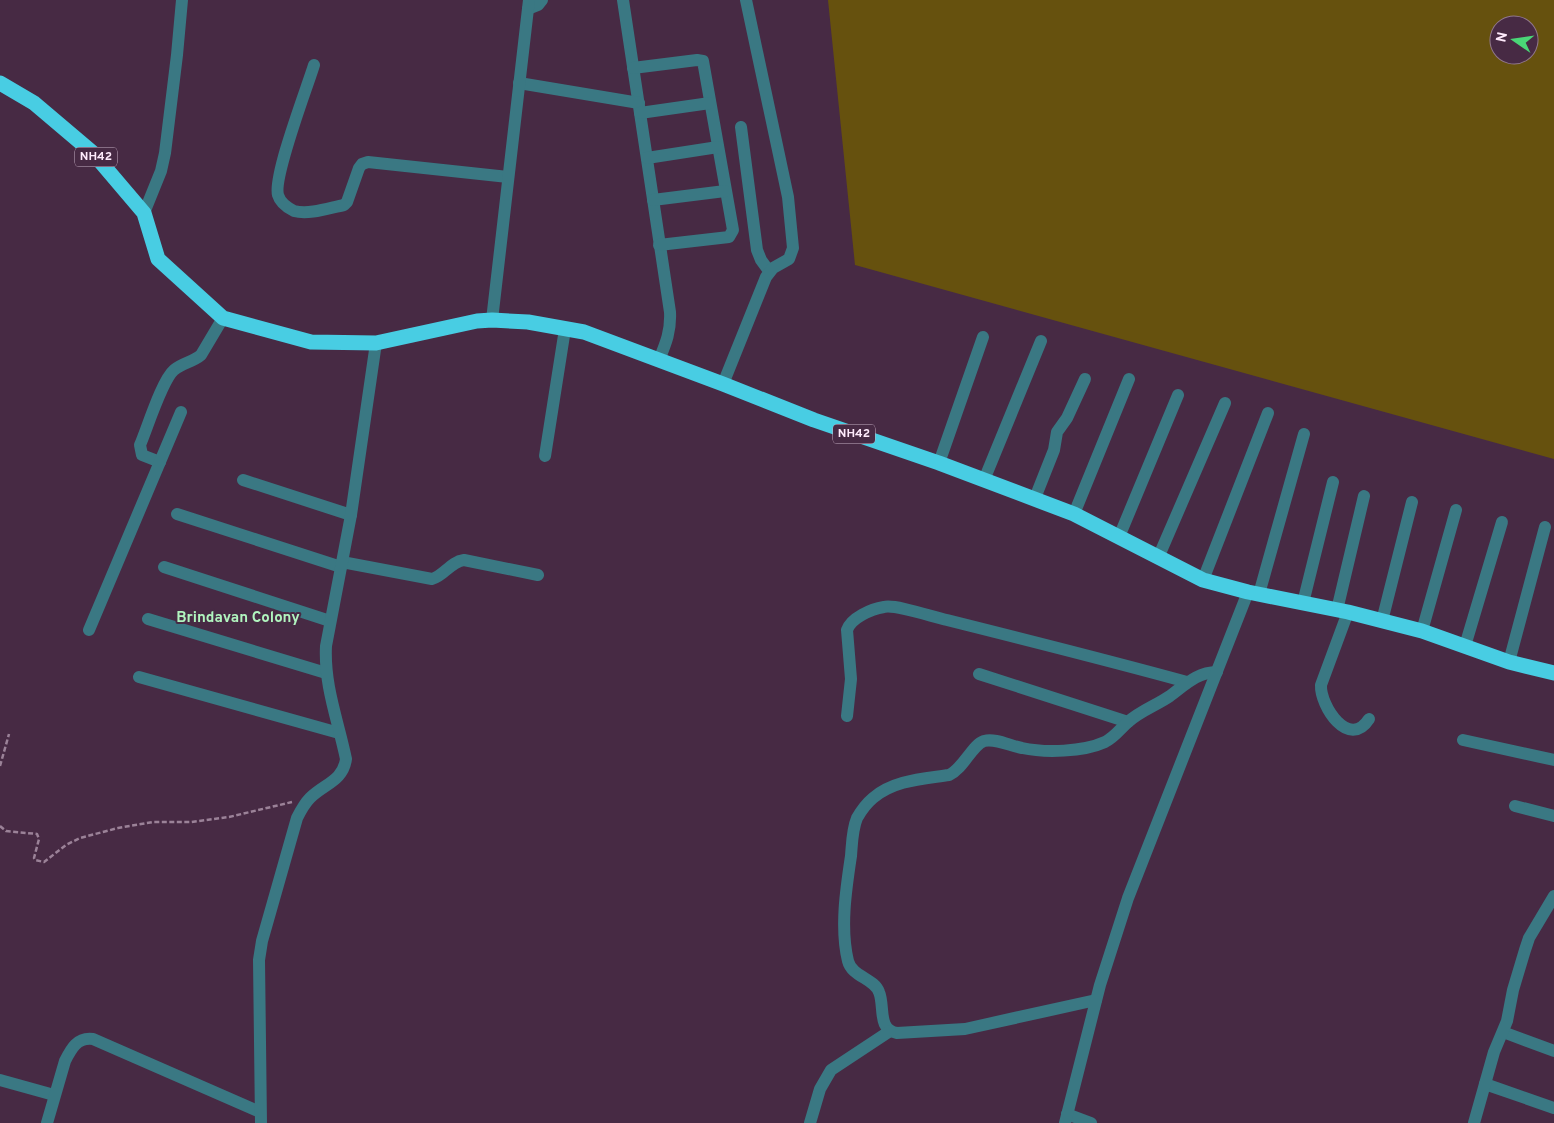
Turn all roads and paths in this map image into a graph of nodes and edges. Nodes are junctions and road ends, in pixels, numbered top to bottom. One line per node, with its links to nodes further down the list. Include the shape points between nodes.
1 (182, 0): 18 (street, via 165,153)
2 (542, 0): 5 (street)
3 (623, 0): 7 (street)
4 (746, 0): 20 (street, via 788,198 793,248 789,259)
5 (528, 5): 9 (street)
6 (314, 65): 15 (street, via 285,152 278,184 278,195 290,209 303,212 344,205 362,164 368,162)
7 (634, 68): 10 (street, via 702,60); 11 (street)
8 (0, 83): 18 (highway, NH42, via 34,103 93,153)
9 (519, 83): 11 (street); 15 (street)
10 (710, 103): 11 (street); 13 (street)
11 (640, 108): 14 (street)
12 (741, 127): 20 (street, via 757,250)
13 (718, 147): 14 (street); 16 (street)
14 (647, 158): 17 (street)
15 (508, 177): 22 (street)
16 (726, 191): 17 (street); 19 (street, via 733,230 729,237)
17 (653, 200): 19 (street)
18 (144, 213): 21 (highway, NH42, via 158,259)
19 (660, 245): 27 (street, via 671,328)
20 (769, 272): 30 (street)
21 (223, 318): 26 (highway, NH42, via 311,342); 37 (street, via 202,355 173,370 165,382 140,445 142,455)
22 (492, 320): 23 (highway, NH42); 26 (highway, NH42)
23 (565, 329): 27 (highway, NH42, via 584,332); 36 (street)
24 (983, 337): 38 (street)
25 (1041, 341): 40 (street)
26 (376, 343): 48 (street)
27 (659, 360): 30 (highway, NH42)
28 (1086, 379): 43 (street, via 1057,432 1054,450)
29 (1129, 379): 47 (street)
30 (723, 384): 38 (highway, NH42)
31 (1178, 395): 51 (street)
32 (1226, 403): 52 (street)
33 (181, 412): 37 (street)
34 (1268, 414): 56 (street)
35 (1304, 434): 57 (street)
36 (545, 456)
37 (160, 462): 63 (street)
38 (938, 463): 40 (highway, NH42)
39 (243, 480): 48 (street)
40 (984, 480): 43 (highway, NH42)
41 (1333, 482): 58 (street)
42 (1364, 496): 59 (street)
43 (1034, 498): 47 (highway, NH42)
44 (1412, 502): 62 (street)
45 (1456, 510): 64 (street)
46 (178, 514): 53 (street)
47 (1074, 514): 51 (highway, NH42)
48 (351, 515): 53 (street)
49 (1502, 522): 65 (street)
50 (1545, 527): 66 (street)
51 (1119, 537): 52 (highway, NH42)
52 (1158, 558): 56 (highway, NH42)
53 (342, 564): 55 (street, via 432,579 457,561 464,560); 61 (street)
54 (164, 567): 61 (street)
55 (538, 575)
56 (1203, 580): 57 (highway, NH42)
57 (1253, 593): 58 (highway, NH42); 68 (street)
58 (1304, 603): 59 (highway, NH42)
59 (1343, 611): 62 (highway, NH42); 74 (street, via 1321,694 1342,727 1358,729)
60 (148, 618): 69 (street)
61 (330, 621): 69 (street)
62 (1382, 621): 64 (highway, NH42)
63 (89, 630)
64 (1422, 632): 65 (highway, NH42)
65 (1465, 646): 66 (highway, NH42)
66 (1509, 662): 67 (highway, NH42)
67 (1553, 670)
68 (1217, 672): 72 (street, via 1201,674); 86 (street, via 1128,898)
69 (326, 673): 76 (street)
70 (979, 674): 75 (street)
71 (139, 677): 76 (street)
72 (1187, 682): 73 (street, via 884,606 849,624 851,679); 75 (street)
73 (847, 716)
74 (1369, 719)
75 (1128, 722): 87 (street, via 1107,741 1088,747 1030,750 985,741 955,772 893,786 872,798 862,810 854,829 844,906 848,962 853,971 879,990 883,1022)
76 (339, 733): 81 (street, via 346,759 345,768)
77 (10, 734): 80 (path)
78 (1464, 740): 79 (street)
79 (1554, 760)
80 (0, 766)
81 (310, 797): 84 (path, via 229,818 153,822 118,828 80,838 44,862 34,858 39,839 37,834 6,830); 94 (street, via 297,818 262,941 258,981)
82 (1516, 806): 83 (street)
83 (1554, 816)
84 (0, 826)
85 (1554, 896): 88 (street, via 1529,938)
86 (1096, 1000): 87 (street, via 966,1029); 95 (street)
87 (890, 1031): 97 (street, via 831,1070 820,1089)
88 (1502, 1032): 89 (street); 91 (street)
89 (1554, 1051)
90 (0, 1080): 92 (street)
91 (1485, 1084): 93 (street); 99 (street)
92 (54, 1095): 94 (street, via 69,1053 79,1041 93,1038); 96 (street)
93 (1554, 1108)
94 (260, 1118)
95 (1066, 1118): 98 (street)
96 (47, 1123)
97 (810, 1123)
98 (1090, 1123)
99 (1474, 1123)

